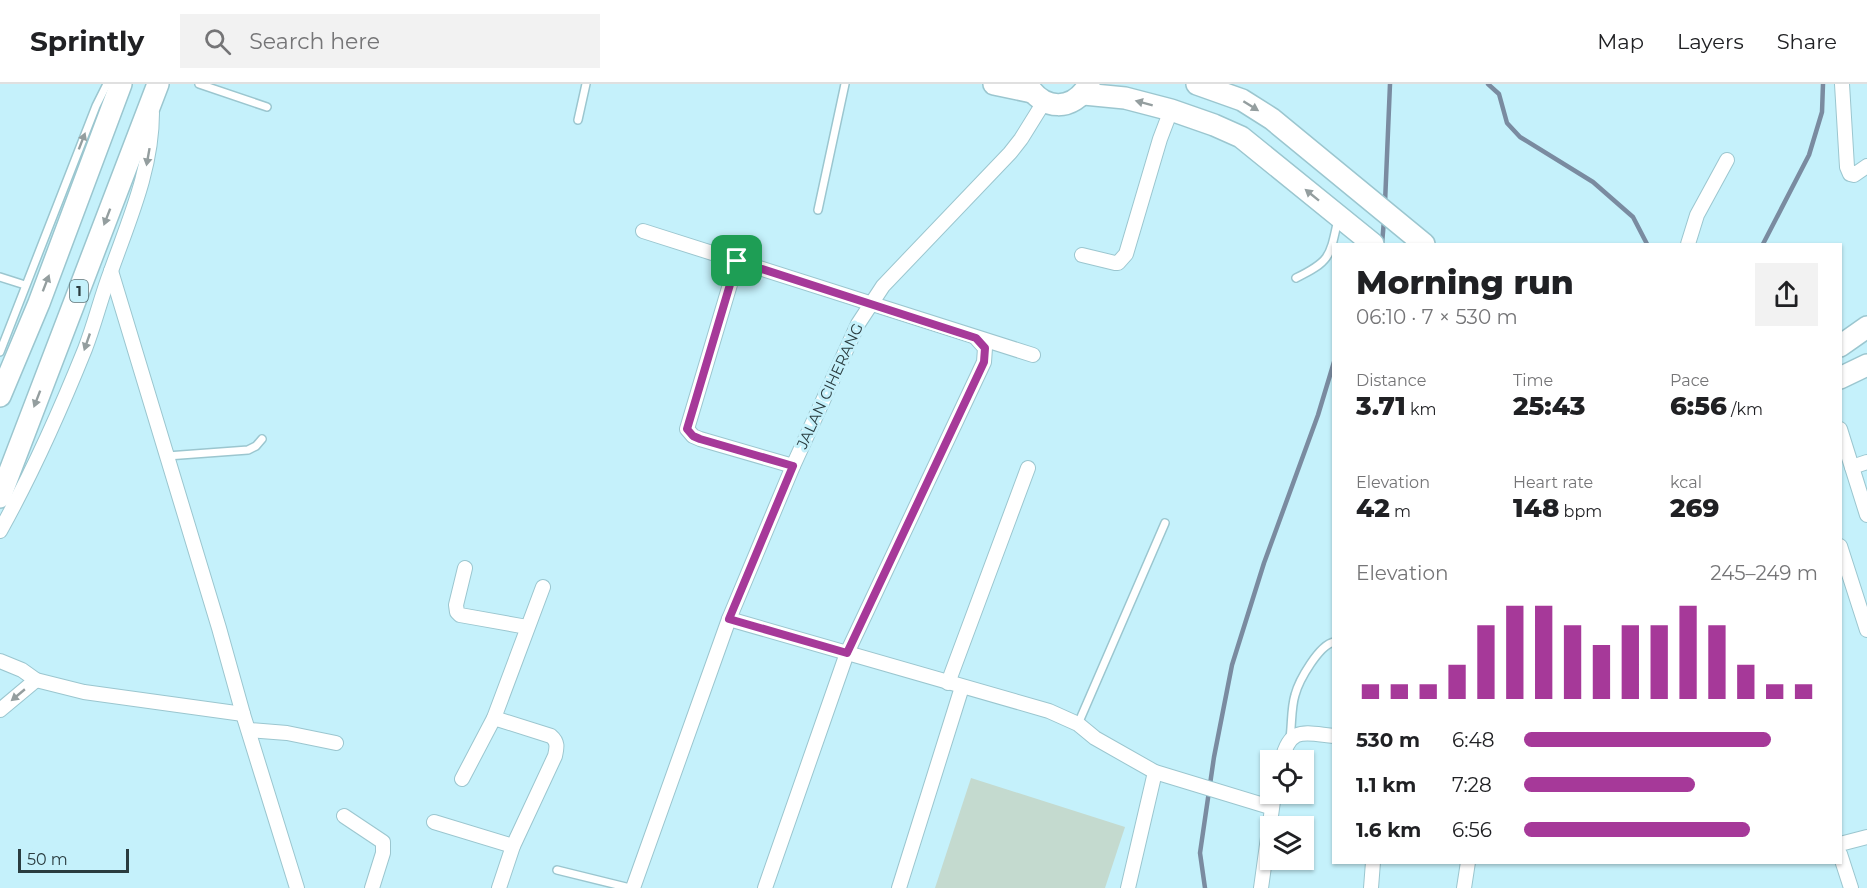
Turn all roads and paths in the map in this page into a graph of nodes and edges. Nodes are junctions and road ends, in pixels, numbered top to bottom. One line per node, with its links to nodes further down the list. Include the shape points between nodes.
1 (107, 84): 28 (lane, one-way to 1)
2 (121, 84): 37 (main road, 1, one-way to 2)
3 (199, 84): 12 (lane)
4 (586, 84): 14 (lane)
5 (845, 84): 17 (lane)
6 (994, 84): 11 (main road)
7 (1197, 84): 21 (main road, one-way to 21, via 1242,100 1272,119)
8 (1842, 84): 16 (street, via 1846,167 1854,175)
9 (1086, 89): 11 (main road, via 1072,102 1058,105); 13 (main road, one-way to 9)
10 (155, 92): 25 (street, one-way to 25, via 146,170); 45 (main road, 1, one-way to 45)
11 (1034, 93): 29 (street, JALAN CIHERANG, via 1021,139)
12 (267, 107)
13 (1171, 110): 18 (main road, one-way to 13, via 1241,137); 23 (street, via 1126,254 1118,263)
14 (578, 120)
15 (1728, 160): 22 (street, via 1697,215)
16 (1867, 166)
17 (818, 210)
18 (1338, 217): 20 (main road); 27 (lane, via 1329,255)
19 (642, 231): 24 (street)
20 (1365, 238)
21 (1423, 243)
22 (1688, 243)
23 (1082, 255)
24 (737, 261): 29 (street); 42 (street, via 687,429 700,439)
25 (111, 271): 40 (street); 48 (street, one-way to 48, via 44,447)
26 (0, 277): 28 (lane)
27 (1296, 278)
28 (26, 285): 33 (lane)
29 (871, 303): 31 (street); 42 (street, JALAN CIHERANG)
30 (1867, 327): 32 (main road)
31 (976, 338): 34 (street); 56 (street, via 985,348 984,362)
32 (1842, 345)
33 (0, 352)
34 (1033, 355)
35 (1867, 365): 36 (main road)
36 (1842, 377)
37 (0, 396)
38 (1842, 435): 43 (street)
39 (262, 439): 40 (lane, via 248,450)
40 (167, 456): 61 (street)
41 (1867, 462): 43 (street)
42 (793, 466): 52 (street, JALAN CIHERANG)
43 (1852, 467): 46 (street)
44 (1028, 468): 59 (street)
45 (0, 497)
46 (1867, 515)
47 (1165, 523): 63 (lane)
48 (0, 531)
49 (1842, 552): 54 (street)
50 (465, 568): 53 (street, via 457,612)
51 (543, 587): 53 (street)
52 (729, 619): 56 (street); 85 (street, JALAN CIHERANG)
53 (527, 627): 62 (street)
54 (1867, 630)
55 (1332, 642): 66 (lane, via 1325,644 1295,695)
56 (847, 653): 59 (street); 86 (street)
57 (0, 661): 58 (street)
58 (36, 680): 60 (street, one-way to 60); 61 (street, via 96,694)
59 (955, 685): 63 (street, via 1049,711); 87 (street)
60 (0, 710)
61 (243, 714): 64 (street)
62 (494, 718): 70 (street); 77 (street, via 550,736 557,745)
63 (1078, 724): 69 (street)
64 (249, 730): 67 (street); 82 (street)
65 (1332, 736): 66 (street, via 1305,733)
66 (1290, 739): 68 (street)
67 (336, 743)
68 (1286, 750)
69 (1155, 772): 71 (street, via 1217,791); 88 (street)
70 (462, 779)
71 (1260, 798)
72 (1272, 804): 89 (street)
73 (344, 816): 83 (street, via 383,842)
74 (434, 822): 77 (street)
75 (1867, 837): 76 (street)
76 (1842, 843)
77 (513, 846): 84 (street)
78 (1842, 860): 92 (street)
79 (1373, 864): 90 (street)
80 (1468, 864): 91 (street)
81 (557, 870): 85 (lane)
82 (297, 888)
83 (372, 888)
84 (499, 888)
85 (631, 888)
86 (765, 888)
87 (899, 888)
88 (1128, 888)
89 (1261, 888)
90 (1371, 888)
91 (1464, 888)
92 (1851, 888)

